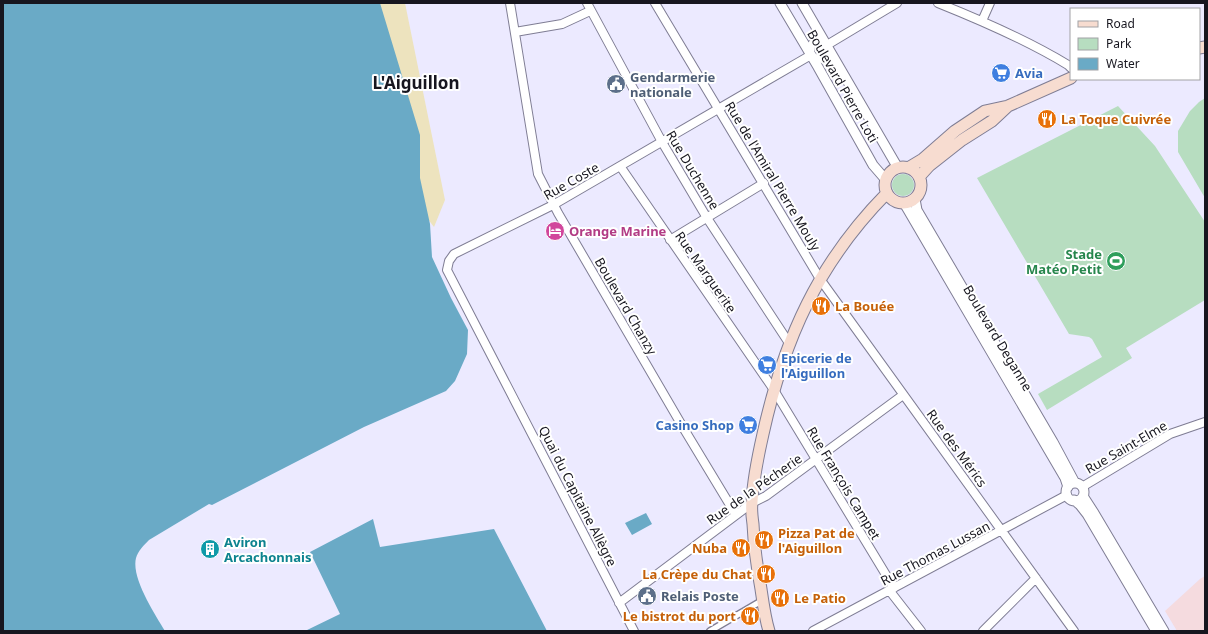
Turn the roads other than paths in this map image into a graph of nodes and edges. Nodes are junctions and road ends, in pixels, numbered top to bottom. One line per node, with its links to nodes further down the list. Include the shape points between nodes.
1 (510, 3): 10 (street, Boulevard Chanzy)
2 (655, 3): 16 (street, Rue de l'Amiral Pierre Mouly)
3 (780, 3): 12 (street, Boulevard Pierre Loti)
4 (802, 3): 11 (street, Boulevard Pierre Loti)
5 (897, 3): 11 (street)
6 (938, 3): 9 (street)
7 (990, 3): 9 (street)
8 (588, 7): 10 (street, via 562,24); 17 (street, Rue Duchenne)
9 (982, 21): 13 (street, via 1040,48)
10 (515, 32): 26 (street, Boulevard Chanzy, via 538,174)
11 (827, 45): 12 (street, via 820,41 814,42 810,46); 12 (street, via 828,52 822,59 816,59); 19 (street, Boulevard Pierre Loti)
12 (811, 55): 16 (street, Rue Coste); 21 (street, Boulevard Pierre Loti, via 873,165)
13 (1070, 67)
14 (1070, 78): 15 (main road)
15 (1008, 106): 19 (main road, via 985,111 955,131 923,159); 20 (main road, via 992,121 929,166)
16 (719, 109): 17 (street, Rue Coste); 22 (street, Rue de l'Amiral Pierre Mouly)
17 (662, 142): 18 (street, Rue Coste); 27 (street, Rue Duchenne)
18 (620, 166): 26 (street, Rue Coste); 28 (street, Rue Marguerite)
19 (903, 168): 20 (main road, via 913,169); 21 (main road, via 892,170)
20 (919, 177): 24 (main road, via 921,186)
21 (886, 180): 23 (main road)
22 (764, 183): 27 (street); 29 (street, Rue de l'Amiral Pierre Mouly)
23 (887, 193): 25 (main road, via 894,200); 29 (main road, via 861,220)
24 (915, 199): 25 (main road); 36 (street, Boulevard Deganne, via 917,210 1050,436)
25 (904, 203): 36 (street, Boulevard Deganne)
26 (553, 205): 31 (street, Rue Coste, via 454,254 449,261 447,270); 38 (street, Boulevard Chanzy)
27 (707, 218): 28 (street); 30 (street, Rue Duchenne)
28 (670, 240): 32 (street, Rue Marguerite)
29 (820, 279): 30 (main road); 33 (street, Rue des Mérics)
30 (789, 343): 32 (main road)
31 (500, 372): 43 (street, Quai du Capitaine Allègre)
32 (774, 390): 35 (street, Rue François Campet); 37 (main road, via 759,452)
33 (903, 395): 35 (street, Rue de la Pécherie); 39 (street, Rue des Mérics)
34 (1205, 422): 36 (street, Rue Saint-Elme, via 1170,434)
35 (816, 459): 37 (street, Rue de la Pécherie, via 766,496); 41 (street, Rue François Campet)
36 (1075, 491): 39 (street, Rue Thomas Lussan); 51 (street, Boulevard Deganne, via 1080,505); 52 (street, Boulevard Deganne, via 1094,513)
37 (752, 503): 38 (street, Rue de la Pécherie); 42 (main road, via 754,552)
38 (736, 515): 43 (street, Rue de la Pécherie)
39 (1002, 530): 40 (street, Rue des Mérics); 41 (street, Rue Thomas Lussan)
40 (1036, 578): 49 (street); 50 (street, Rue des Mérics)
41 (892, 589): 47 (street, Rue Thomas Lussan); 48 (street, Rue François Campet)
42 (763, 600): 45 (street); 46 (main road)
43 (620, 603): 44 (street, Quai du Capitaine Allègre)
44 (634, 631)
45 (710, 631)
46 (769, 631)
47 (813, 631)
48 (921, 631)
49 (983, 631)
50 (1074, 631)
51 (1156, 631)
52 (1164, 631)

